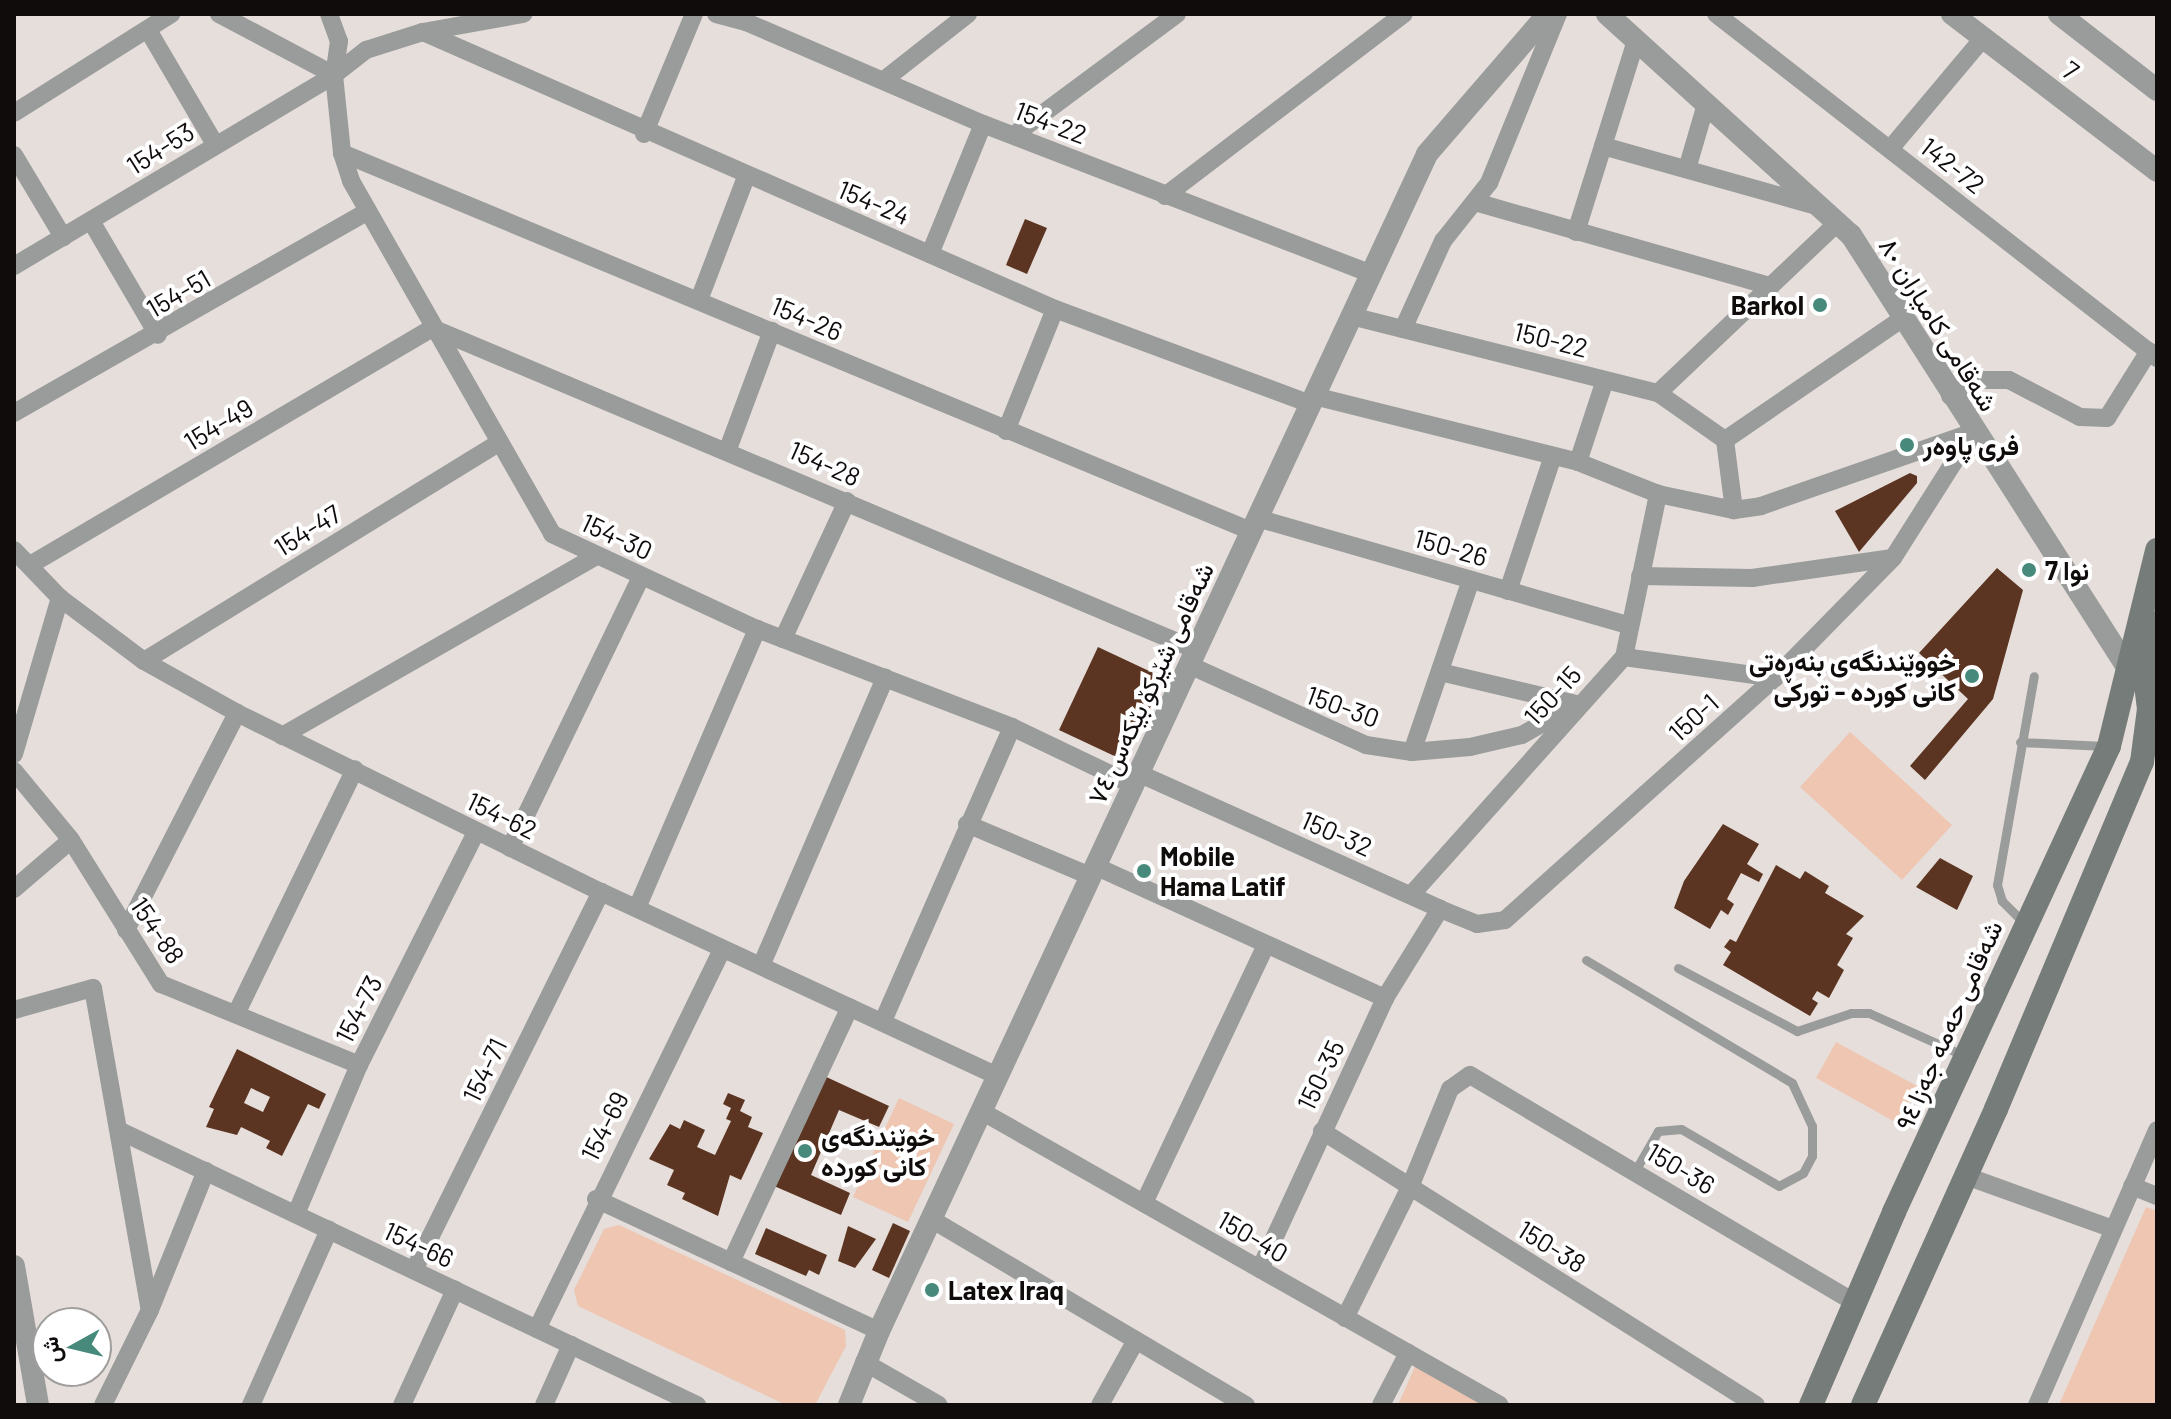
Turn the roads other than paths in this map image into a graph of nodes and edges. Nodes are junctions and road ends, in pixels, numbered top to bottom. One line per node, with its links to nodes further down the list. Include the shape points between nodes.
1 (171, 14): 17 (street)
2 (219, 14): 21 (street)
3 (329, 14): 21 (street, 154-30, via 339,41)
4 (523, 14): 18 (street)
5 (694, 14): 27 (street)
6 (716, 14): 16 (street, 154-22)
7 (968, 14): 22 (street)
8 (1177, 14): 28 (street)
9 (1404, 14): 37 (street)
10 (1548, 14): 47 (street, شەقامی شێرکۆ بێکەس ٧٤, via 1427,154)
11 (1558, 14): 38 (street, via 1489,183)
12 (1607, 14): 20 (street, شەقامی کامیاران ٨٠)
13 (1716, 14): 31 (street, 142-72)
14 (1952, 14): 19 (street, 7)
15 (2063, 16): 23 (street)
16 (751, 18): 22 (street, 154-22)
17 (148, 30): 25 (street); 29 (street)
18 (423, 32): 21 (street, via 366,50); 27 (street, 154-24)
19 (1983, 38): 31 (street); 35 (street, 7)
20 (1636, 41): 24 (street, شەقامی کامیاران ٨٠); 30 (street)
21 (334, 75): 29 (street, 154-53); 32 (street, 154-30)
22 (884, 80): 26 (street, 154-22)
23 (2157, 90)
24 (1706, 104): 34 (street); 39 (street, شەقامی کامیاران ٨٠)
25 (14, 113)
26 (983, 124): 28 (street, 154-22); 45 (street)
27 (644, 134): 36 (street, 154-24)
28 (1014, 135): 37 (street, 154-22)
29 (215, 144): 41 (street, 154-53)
30 (1603, 146): 34 (street); 43 (street)
31 (1890, 149): 57 (street, 142-72)
32 (342, 153): 40 (street, 154-30); 49 (street, 154-26)
33 (14, 155): 44 (street)
34 (1687, 169): 39 (street)
35 (2157, 171)
36 (746, 177): 45 (street, 154-24); 49 (street)
37 (1165, 196): 47 (street, 154-22)
38 (1475, 202): 43 (street); 54 (street, via 1443,241)
39 (1820, 207): 42 (street, شەقامی کامیاران ٨٠)
40 (367, 212): 53 (street, 154-30); 56 (street, 154-51)
41 (91, 221): 44 (street, 154-53); 56 (street)
42 (1837, 223): 48 (street); 52 (street, شەقامی کامیاران ٨٠, via 1851,235)
43 (1576, 232): 48 (street)
44 (63, 237): 46 (street, 154-53)
45 (930, 254): 50 (street, 154-24)
46 (14, 266)
47 (1371, 274): 51 (street, شەقامی شێرکۆ بێکەس ٧٤)
48 (1770, 286): 59 (street)
49 (699, 300): 55 (street, 154-26)
50 (1055, 309): 61 (street, 154-24); 63 (street)
51 (1351, 316): 54 (street, 150-22); 61 (street, شەقامی شێرکۆ بێکەس ٧٤)
52 (1902, 319): 60 (street, شەقامی کامیاران ٨٠); 65 (street)
53 (432, 328): 66 (street, 154-30); 67 (street, 154-28); 79 (street, 154-49)
54 (1403, 329): 58 (street, 150-22)
55 (772, 331): 63 (street, 154-26); 67 (street)
56 (158, 335): 62 (street, 154-51)
57 (2153, 355): 60 (street, via 2107,418 2080,417 2009,380 1978,380)
58 (1605, 380): 59 (street, 150-22); 69 (street)
59 (1658, 393): 65 (street, 150-22)
60 (1950, 396): 64 (street, شەقامی کامیاران ٨٠)
61 (1312, 400): 68 (street, 154-24); 73 (street, شەقامی شێرکۆ بێکەس ٧٤)
62 (14, 413)
63 (1006, 431): 73 (street, 154-26)
64 (1973, 432): 72 (street, via 1761,506); 78 (street, 150-1); 93 (street, شەقامی کامیاران ٨٠)
65 (1725, 440): 72 (street)
66 (497, 444): 74 (street, 154-30); 92 (street, 154-47)
67 (728, 449): 71 (street, 154-28)
68 (1553, 456): 69 (street, 154-24); 84 (street)
69 (1578, 462): 70 (street, 154-24)
70 (1658, 494): 72 (street, 154-24); 81 (street)
71 (847, 501): 89 (street); 91 (street, 154-28)
72 (1734, 510)
73 (1254, 524): 83 (street, 150-26); 91 (street, شەقامی شێرکۆ بێکەس ٧٤)
74 (552, 534): 77 (street, 154-30); 80 (street)
75 (14, 550): 79 (street, 154-62)
76 (2157, 550): 93 (main road)
77 (596, 556): 80 (street); 82 (street, 154-30)
78 (1893, 558): 81 (street, via 1752,578); 97 (street, 150-1)
79 (30, 565): 85 (street, 154-62)
80 (572, 570): 102 (street)
81 (1640, 576): 87 (street)
82 (641, 577): 88 (street, 154-30); 113 (street)
83 (1471, 580): 84 (street, 150-26); 94 (street)
84 (1508, 591): 87 (street, 150-26)
85 (60, 598): 92 (street, 154-62); 106 (street)
86 (2157, 623): 93 (main road)
87 (1630, 626): 90 (street)
88 (757, 629): 89 (street, 154-30); 118 (street)
89 (783, 639): 96 (street, 154-30)
90 (1624, 657): 97 (street); 98 (street, 150-15)
91 (1192, 658): 105 (street, 150-30, via 1366,745); 109 (street, شەقامی شێرکۆ بێکەس ٧٤)
92 (144, 661): 99 (street, 154-62)
93 (2143, 667): 100 (main road); 104 (main road, شەقامی حەمە جەزا ٩٤)
94 (1440, 672): 98 (street); 105 (street)
95 (2034, 676): 103 (lane)
96 (885, 678): 101 (street, 154-30); 126 (street)
97 (1775, 678): 120 (street, 150-1)
98 (1576, 704): 105 (street, 150-30, via 1522,735); 117 (street, 150-15)
99 (237, 713): 102 (street, 154-62); 122 (street)
100 (2153, 714): 142 (main road, via 2142,762)
101 (1012, 727): 109 (street, 154-30); 110 (street)
102 (282, 736): 107 (street, 154-62)
103 (2020, 742): 104 (lane); 121 (lane, via 1997,885 2002,901)
104 (2109, 746): 121 (main road, شەقامی حەمە جەزا ٩٤)
105 (1412, 752)
106 (14, 754)
107 (355, 769): 111 (street, 154-62); 131 (street)
108 (14, 771): 112 (street, 154-88)
109 (1135, 779): 114 (street, شەقامی شێرکۆ بێکەس ٧٤); 117 (street, 150-32)
110 (967, 824): 114 (street); 132 (street)
111 (476, 832): 113 (street, 154-62); 134 (street, 154-73)
112 (71, 840): 115 (street); 122 (street, 154-88)
113 (510, 848): 116 (street, 154-62)
114 (1093, 871): 123 (street); 135 (street, شەقامی شێرکۆ بێکەس ٧٤)
115 (14, 889)
116 (601, 892): 118 (street, 154-62); 155 (street, 154-71)
117 (1411, 895): 119 (street, 150-32)
118 (637, 908): 124 (street, 154-62)
119 (1440, 909): 120 (street, 150-32, via 1487,925); 128 (street, 150-35)
120 (1515, 911)
121 (2025, 924): 133 (main road, شەقامی حەمە جەزا ٩٤)
122 (126, 930): 131 (street, 154-88, via 161,984)
123 (1266, 945): 128 (street); 147 (street)
124 (722, 950): 126 (street, 154-62); 146 (street, 154-69)
125 (1586, 960): 141 (lane, via 1792,1083 1812,1126 1812,1156 1803,1173 1779,1186 1681,1129 1658,1131)
126 (761, 966): 129 (street, 154-62)
127 (1678, 968): 133 (lane, via 1797,1031 1838,1016 1869,1013)
128 (1385, 998): 139 (street, 150-35)
129 (850, 1007): 132 (street, 154-62); 152 (street)
130 (14, 1010): 138 (street, via 93,988)
131 (236, 1014): 134 (street, 154-88)
132 (883, 1021): 135 (street, 154-62)
133 (1966, 1057): 157 (main road, شەقامی حەمە جەزا ٩٤)
134 (359, 1065): 148 (street, 154-73)
135 (997, 1076): 136 (street, شەقامی شێرکۆ بێکەس ٧٤)
136 (981, 1111): 147 (street, 150-40); 149 (street, شەقامی شێرکۆ بێکەس ٧٤)
137 (2157, 1130): 143 (street)
138 (120, 1131): 140 (street, 154-66); 158 (street)
139 (1322, 1131): 144 (street, 150-38); 154 (street, 150-35)
140 (206, 1171): 148 (street, 154-66); 158 (street)
141 (1635, 1171): 144 (street, 150-36, via 1480,1077 1465,1076 1450,1089); 157 (street, 150-36)
142 (1966, 1176): 150 (street); 181 (main road)
143 (2132, 1186): 145 (street); 150 (street)
144 (1410, 1187): 159 (street); 179 (street, 150-38)
145 (2157, 1196)
146 (596, 1199): 152 (street); 161 (street, 154-69)
147 (1144, 1203): 154 (street, 150-40)
148 (296, 1214): 151 (street, 154-66)
149 (931, 1219): 162 (street, شەقامی شێرکۆ بێکەس ٧٤); 163 (street)
150 (2113, 1229): 182 (street)
151 (329, 1230): 155 (street, 154-66); 169 (street)
152 (731, 1262): 162 (street)
153 (14, 1266): 160 (street)
154 (1260, 1269): 159 (street, 150-40)
155 (414, 1270): 156 (street, 154-66)
156 (455, 1290): 161 (street, 154-66); 170 (street)
157 (1855, 1303): 180 (main road, شەقامی حەمە جەزا ٩٤)
158 (150, 1310): 168 (street)
159 (1345, 1318): 165 (street, 150-40)
160 (20, 1322): 167 (street)
161 (537, 1329): 164 (street, 154-66)
162 (879, 1331): 166 (street, شەقامی شێرکۆ بێکەس ٧٤)
163 (1136, 1340): 175 (street); 176 (street)
164 (571, 1345): 171 (street); 172 (street, 154-66)
165 (1408, 1353): 177 (street); 178 (street, 150-40)
166 (864, 1362): 173 (street, شەقامی شێرکۆ بێکەس ٧٤); 174 (street)
167 (38, 1405)
168 (103, 1405)
169 (251, 1405)
170 (402, 1405)
171 (544, 1405)
172 (696, 1405)
173 (849, 1405)
174 (939, 1405)
175 (1100, 1405)
176 (1246, 1405)
177 (1381, 1405)
178 (1500, 1405)
179 (1756, 1405)
180 (1811, 1405)
181 (1863, 1405)
182 (2037, 1405)

